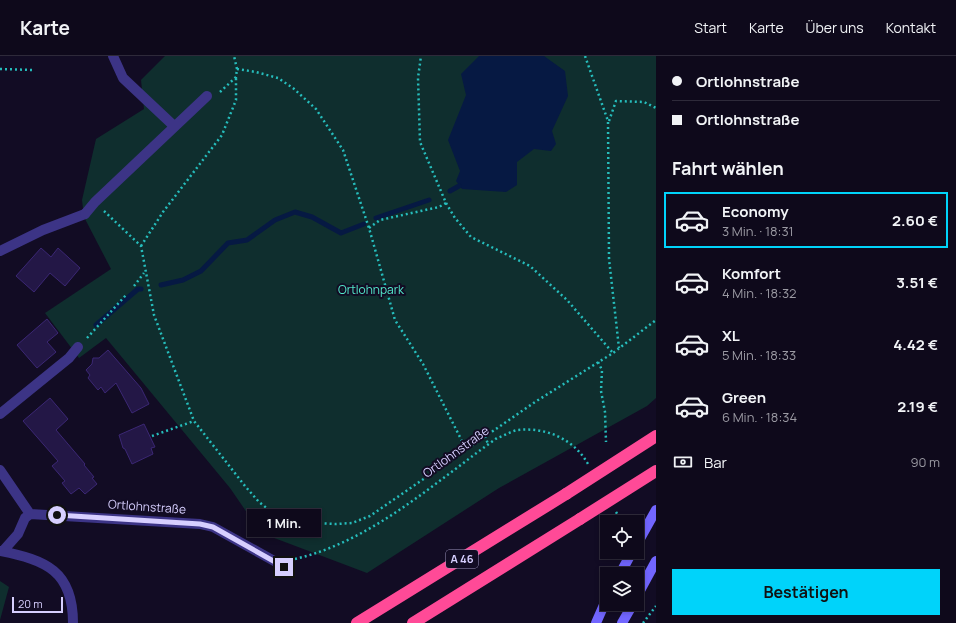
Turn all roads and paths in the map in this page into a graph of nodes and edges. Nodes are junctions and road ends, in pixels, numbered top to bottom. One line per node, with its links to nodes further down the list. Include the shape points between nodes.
1 (113, 56): 12 (street, via 123,78)
2 (234, 56): 6 (path)
3 (421, 56): 14 (path, via 418,78 420,142)
4 (585, 56): 11 (path)
5 (0, 69): 7 (path)
6 (237, 69): 8 (path); 15 (path, via 278,78 316,109 343,150)
7 (33, 70)
8 (236, 77): 9 (path, via 215,95); 16 (path, via 236,100 222,135 163,212)
9 (207, 96): 12 (street)
10 (656, 108): 11 (path, via 644,102 616,101)
11 (608, 121): 23 (path, via 609,259)
12 (174, 126): 13 (street)
13 (95, 202): 16 (path); 17 (street, via 85,214 43,230)
14 (446, 203): 15 (path, via 439,207 380,220); 24 (path, via 471,238 530,266 566,300)
15 (369, 228): 33 (path, via 395,320 423,364)
16 (141, 246): 18 (path)
17 (0, 251)
18 (145, 272): 19 (path); 27 (path, via 154,315)
19 (134, 286)
20 (126, 295): 22 (path)
21 (656, 320): 23 (path)
22 (78, 347): 26 (street, via 69,358)
23 (619, 348): 24 (path)
24 (613, 353): 25 (path)
25 (598, 362): 29 (path); 31 (path, via 602,370 601,391)
26 (0, 414)
27 (194, 421): 28 (path); 33 (path, via 259,502 290,522 308,524 352,523 370,516)
28 (152, 436)
29 (485, 436): 32 (path); 33 (path)
30 (656, 436): 50 (highway, A 46, bridge)
31 (606, 442)
32 (488, 444): 34 (path, Ortlohnstraße, via 517,430 553,434 581,451); 44 (path, Ortlohnstraße, via 386,520 339,544)
33 (466, 449)
34 (591, 469)
35 (0, 470): 39 (street)
36 (656, 471): 51 (highway, A 46, bridge)
37 (614, 509): 40 (path)
38 (656, 510): 41 (main road)
39 (30, 514): 42 (street, via 25,518 18,534); 44 (street, Ortlohnstraße, via 200,524 213,527)
40 (618, 515)
41 (644, 531)
42 (2, 551): 49 (street, via 37,559 57,572 68,589 73,608)
43 (656, 561): 45 (main road)
44 (281, 565)
45 (644, 583)
46 (656, 606): 54 (path)
47 (601, 611): 52 (main road)
48 (629, 611): 53 (main road)
49 (73, 623)
50 (357, 623)
51 (413, 623)
52 (596, 623)
53 (622, 623)
54 (643, 623)

